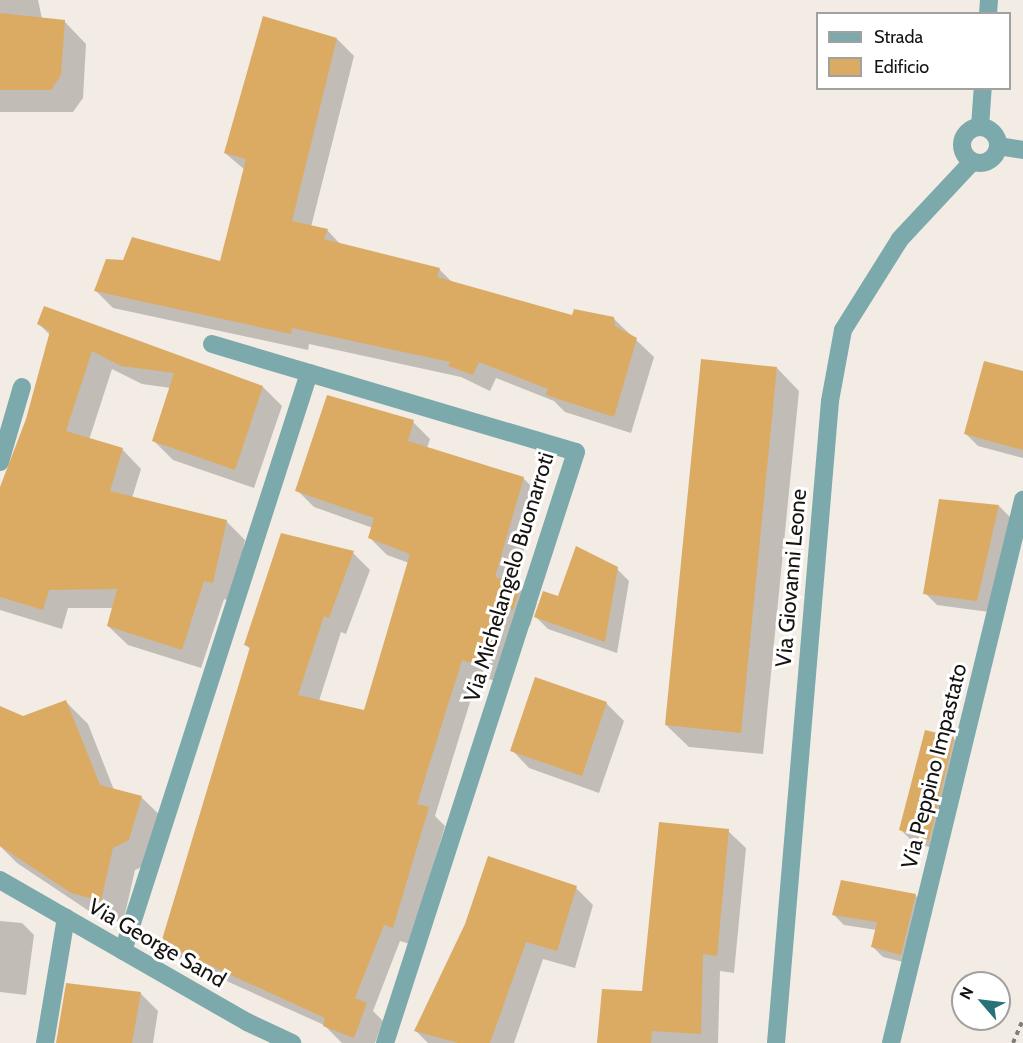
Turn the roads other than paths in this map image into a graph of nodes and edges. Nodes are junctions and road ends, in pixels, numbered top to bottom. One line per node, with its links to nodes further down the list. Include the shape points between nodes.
1 (983, 90): 2 (street)
2 (980, 127): 3 (street, via 991,130); 5 (street, via 969,131 962,141 964,153)
3 (998, 146): 4 (street); 5 (street, via 989,160)
4 (1023, 150)
5 (972, 162): 17 (street, Via Giovanni Leone, via 900,239 843,330 830,401)
6 (212, 344): 7 (street)
7 (309, 373): 13 (street); 16 (street, Via Michelangelo Buonarroti, via 576,452)
8 (22, 387): 9 (street)
9 (0, 462)
10 (1023, 500): 18 (street, Via Peppino Impastato)
11 (0, 880): 12 (street, Via George Sand)
12 (66, 918): 13 (street, Via George Sand); 14 (street)
13 (123, 951): 15 (street, Via George Sand, via 247,1022)
14 (45, 1043)
15 (292, 1043)
16 (385, 1043)
17 (776, 1043)
18 (891, 1043)

